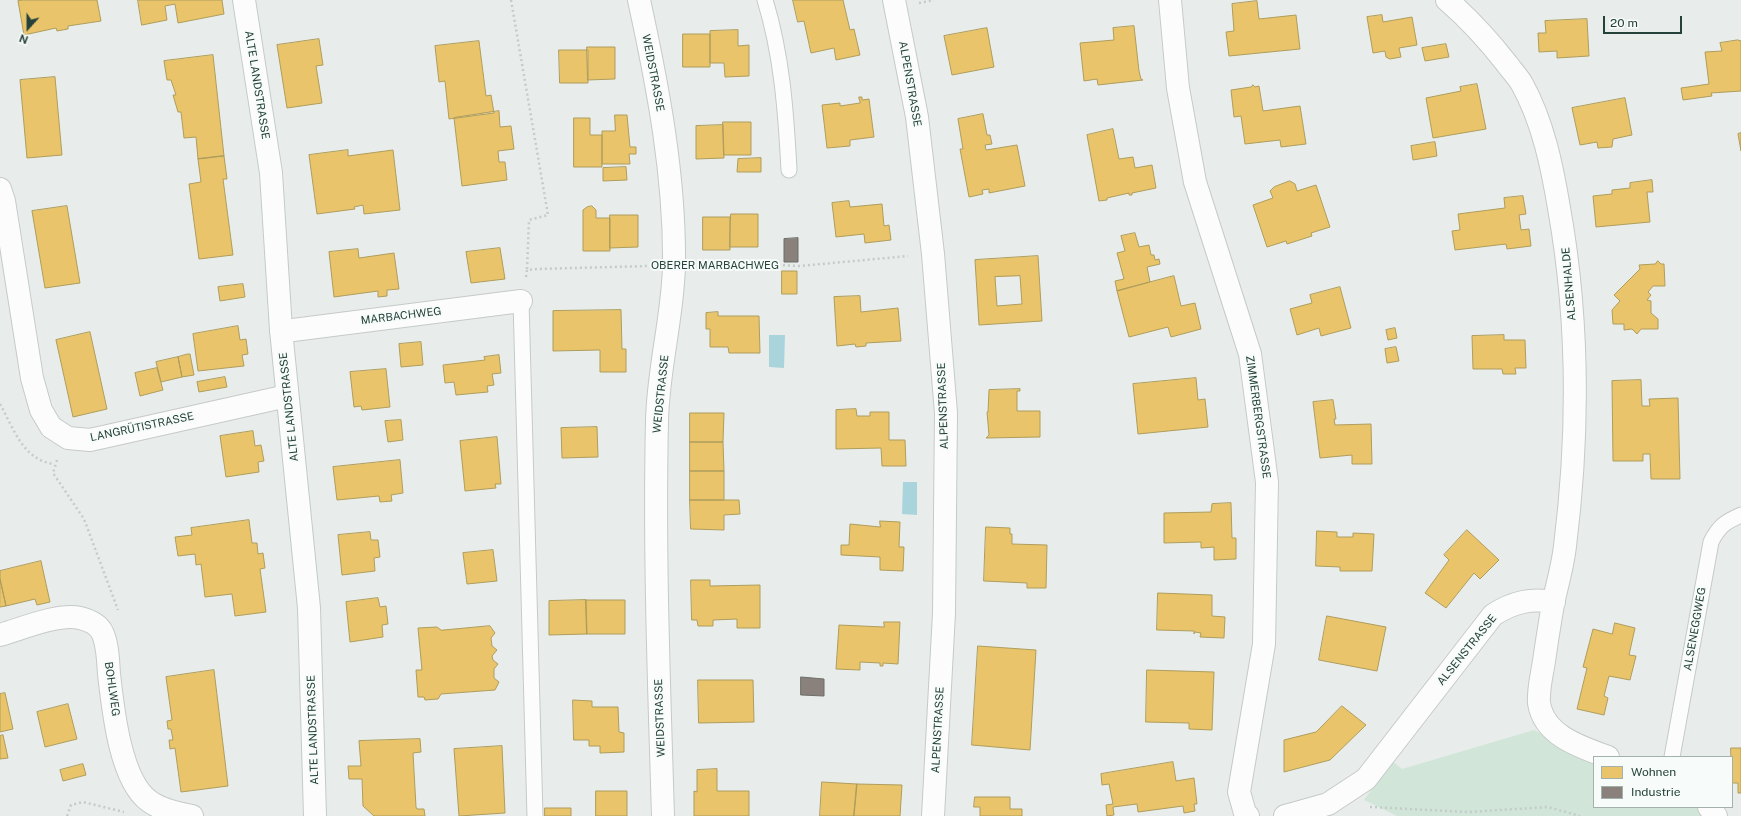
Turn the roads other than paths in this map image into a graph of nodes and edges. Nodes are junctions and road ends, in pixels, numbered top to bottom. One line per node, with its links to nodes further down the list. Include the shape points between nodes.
1 (244, 0): 10 (street, ALTE LANDSTRASSE, via 271,173)
2 (639, 0): 21 (street, WEIDSTRASSE, via 664,130 674,265 657,418 656,583)
3 (765, 0): 7 (lane, via 773,24 786,117)
4 (894, 0): 22 (street, ALPENSTRASSE, via 917,117 933,254 946,413 944,613)
5 (1170, 0): 23 (street, ZIMMERBERGSTRASSE, via 1178,88 1195,182 1250,354 1267,482 1264,644 1239,792)
6 (1447, 0): 13 (street, ALSENHALDE, via 1461,12 1522,83 1538,121 1553,174 1566,247 1571,283 1575,366 1575,455 1565,548)
7 (789, 170)
8 (0, 188): 11 (street, LANGRÜTISTRASSE, via 32,378 41,410 51,427 68,438 90,440)
9 (521, 301): 10 (street, MARBACHWEG); 20 (lane)
10 (281, 330): 11 (street, ALTE LANDSTRASSE)
11 (287, 396): 19 (street, ALTE LANDSTRASSE, via 309,608)
12 (1741, 515): 16 (lane, ALSENEGGWEG, via 1726,521 1717,530 1711,542)
13 (1554, 602): 15 (street, via 1539,704 1547,722 1555,731 1570,742); 24 (street, ALSENSTRASSE, via 1518,602 1504,607 1493,615 1366,779 1328,804)
14 (0, 635): 18 (street, BOHLWEG, via 62,618 78,618 92,622 102,632 126,768 136,788 149,802)
15 (1605, 756)
16 (1672, 756)
17 (1709, 808): 25 (street)
18 (192, 816)
19 (315, 816)
20 (536, 816)
21 (663, 816)
22 (933, 816)
23 (1248, 816)
24 (1285, 816)
25 (1716, 816)

